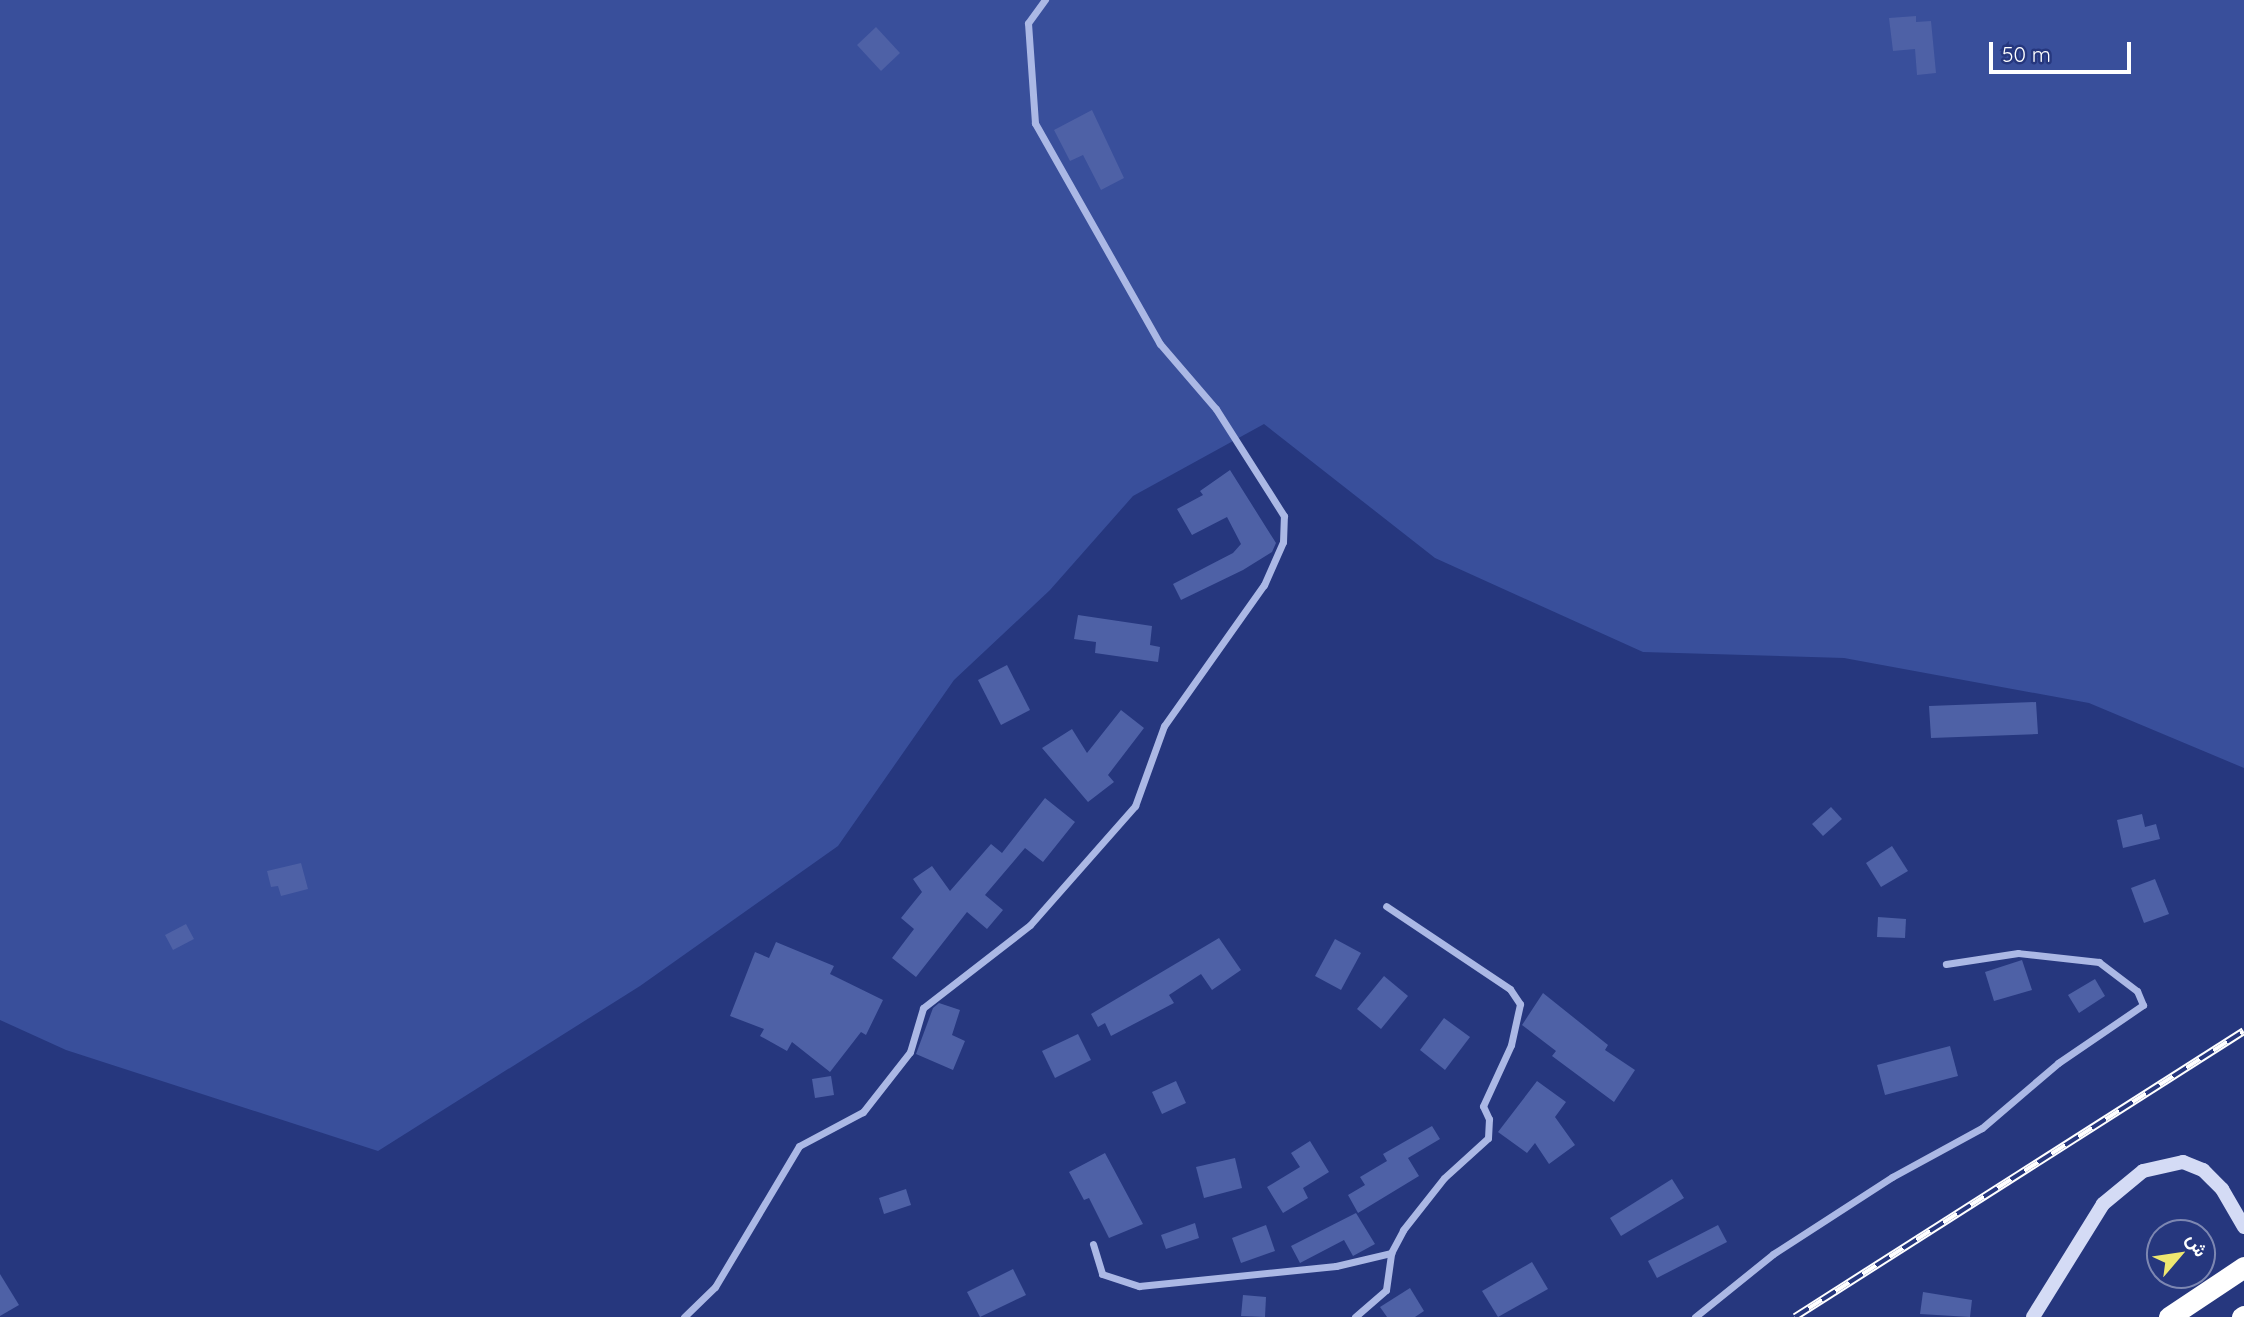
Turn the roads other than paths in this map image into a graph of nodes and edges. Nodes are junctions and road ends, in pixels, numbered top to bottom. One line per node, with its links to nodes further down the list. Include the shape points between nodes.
1 (1045, 0): 8 (street, via 1028,23 1035,123 1160,344 1216,409 1284,516 1283,542 1264,585 1164,726 1135,806 1030,925 923,1008 910,1052 863,1112 799,1146 715,1287)
2 (1386, 906): 6 (street, via 1510,989 1520,1004 1511,1045 1482,1106 1489,1119 1488,1138 1444,1178)
3 (1946, 964): 10 (street, via 2018,953 2099,962 2137,991 2143,1005 2058,1063 1982,1128 1892,1177 1773,1254)
4 (2244, 1227): 11 (main road, via 2222,1189 2203,1170 2183,1162 2143,1171 2103,1204)
5 (1093, 1244): 6 (street, via 1102,1275 1139,1286 1336,1266)
6 (1391, 1253): 9 (street, via 1386,1290)
7 (2244, 1267): 12 (highway)
8 (684, 1317)
9 (1355, 1317)
10 (1696, 1317)
11 (2033, 1317)
12 (2169, 1317)

